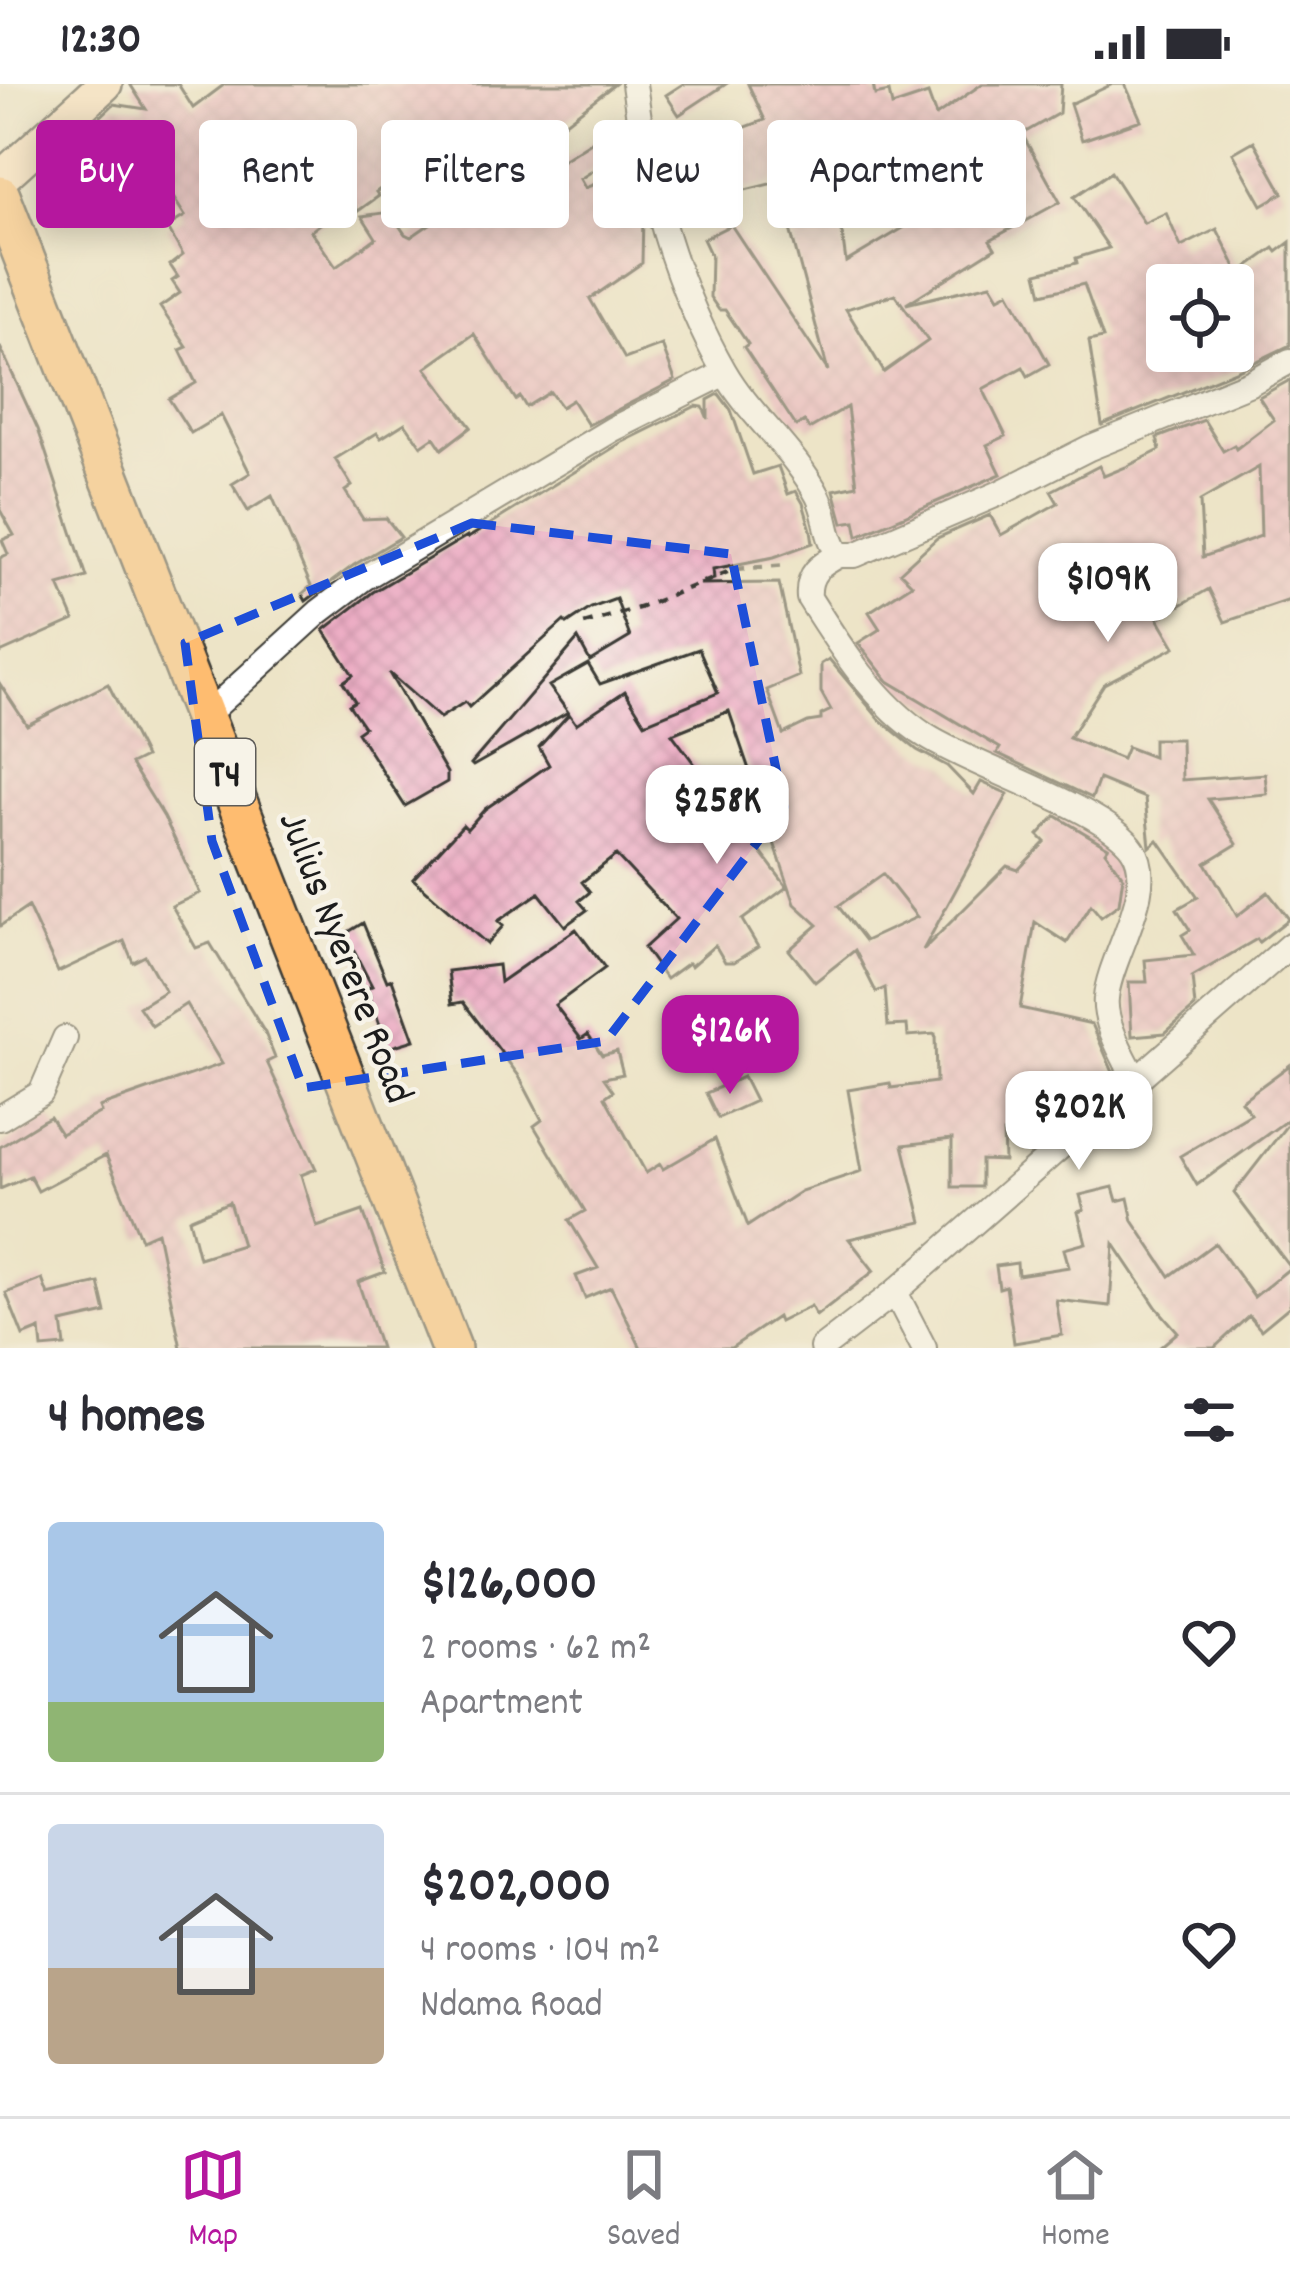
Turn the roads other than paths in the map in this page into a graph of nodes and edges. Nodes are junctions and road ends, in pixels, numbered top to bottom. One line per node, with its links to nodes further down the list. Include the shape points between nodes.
1 (105, 84): 3 (main road)
2 (634, 84): 6 (street, via 640,135 679,272)
3 (0, 179)
4 (4, 222): 8 (highway, Julius Nyerere Road / T4)
5 (1290, 361): 7 (street)
6 (725, 373): 7 (street, via 819,498); 8 (street, via 613,429 364,578)
7 (828, 561): 11 (street, via 808,586 809,598 902,720 1107,826 1134,850 1139,887 1105,999)
8 (204, 717): 14 (highway, Julius Nyerere Road / T4)
9 (1290, 945): 11 (street)
10 (65, 1038): 12 (street, via 40,1093)
11 (1137, 1083): 13 (street)
12 (0, 1118)
13 (895, 1292): 15 (street); 16 (street)
14 (451, 1348)
15 (822, 1348)
16 (924, 1348)

